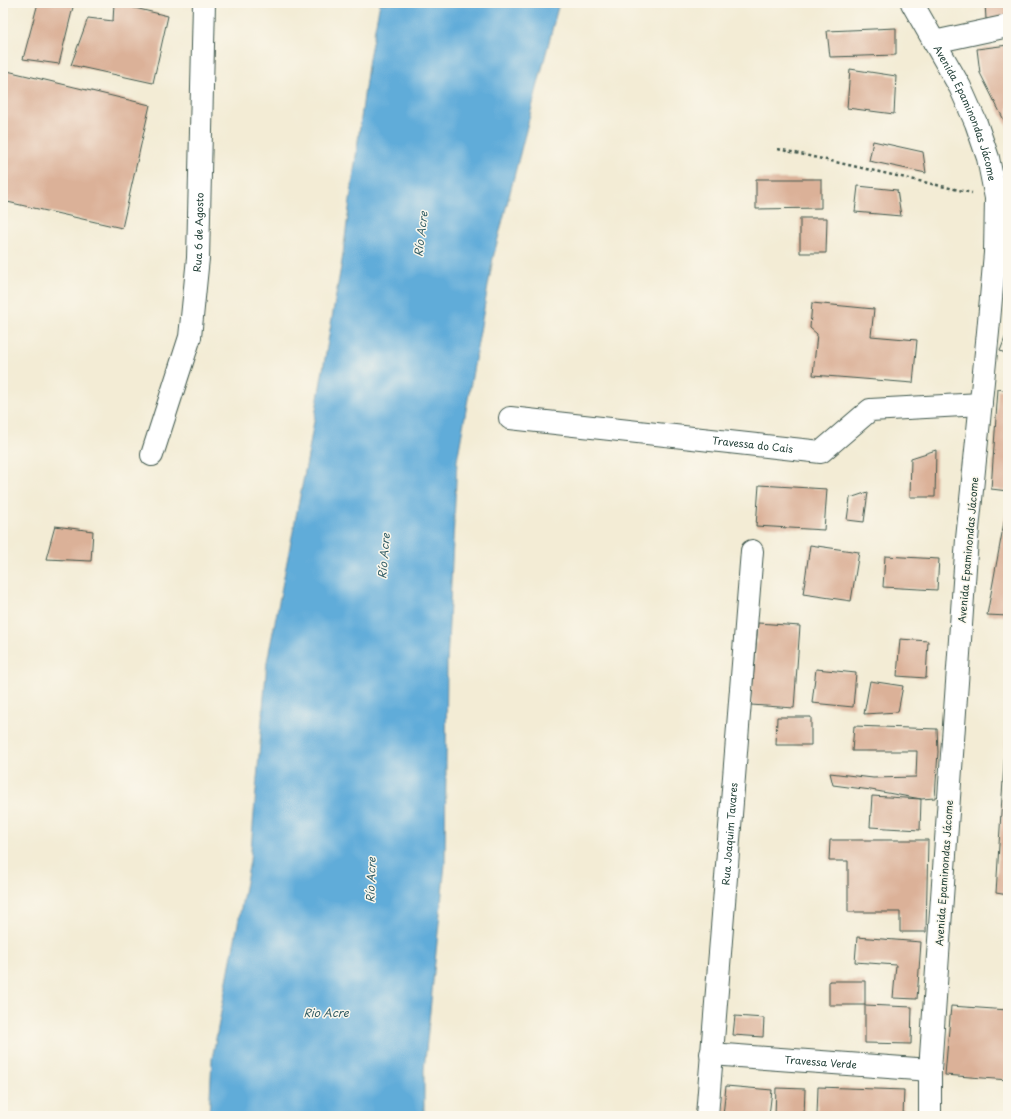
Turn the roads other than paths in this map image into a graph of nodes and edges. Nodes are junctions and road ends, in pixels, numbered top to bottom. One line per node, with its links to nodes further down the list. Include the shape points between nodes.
1 (204, 3): 7 (street, Rua 6 de Agosto, via 198,258 190,337)
2 (912, 3): 4 (street, Avenida Epaminondas Jácome)
3 (1008, 26): 4 (street)
4 (934, 42): 5 (street, Avenida Epaminondas Jácome, via 960,87 976,123 988,158 996,198 995,253)
5 (981, 404): 6 (street, Travessa do Cais, via 870,410 821,452); 10 (street, Avenida Epaminondas Jácome, via 967,539)
6 (510, 418)
7 (152, 455)
8 (752, 551): 9 (street, Rua Joaquim Tavares)
9 (711, 1054): 10 (street, Travessa Verde); 11 (street, Rua Joaquim Tavares)
10 (930, 1070): 12 (street, Avenida Epaminondas Jácome)
11 (707, 1116)
12 (930, 1116)

